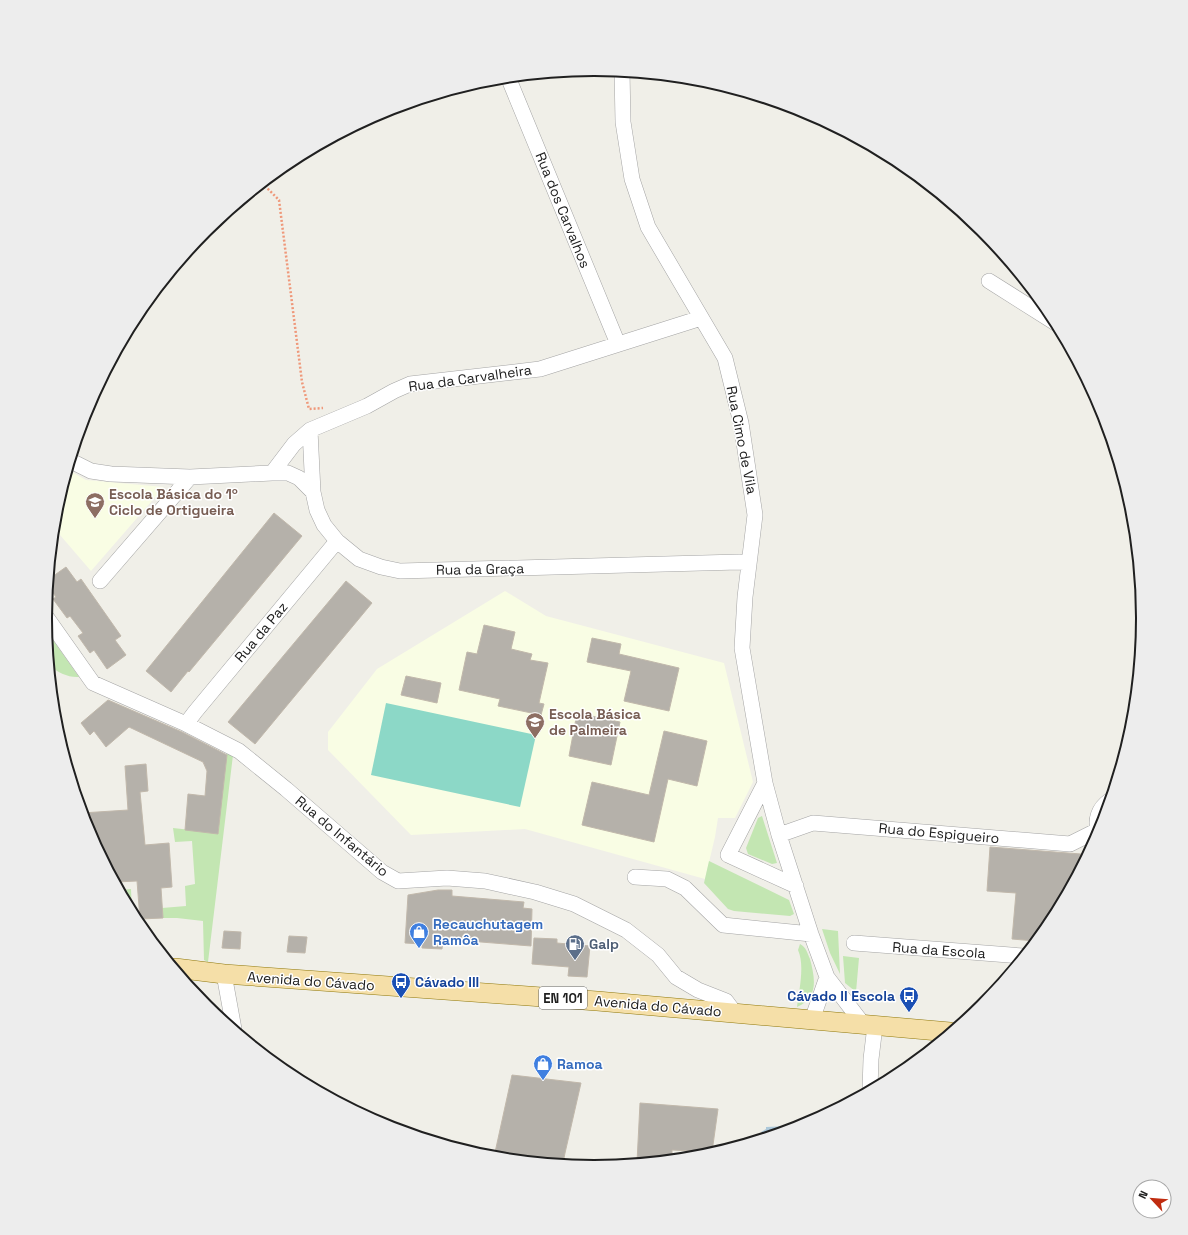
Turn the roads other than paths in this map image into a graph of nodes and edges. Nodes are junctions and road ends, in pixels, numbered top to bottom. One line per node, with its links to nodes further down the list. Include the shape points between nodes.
1 (622, 77): 5 (street, Rua Cimo de Vila, via 623,122 632,179 648,228)
2 (510, 82): 6 (street, Rua dos Carvalhos)
3 (989, 281): 4 (street)
4 (1045, 317)
5 (701, 318): 6 (street, Rua da Carvalheira); 13 (street, Rua Cimo de Vila, via 725,358 741,423 755,515)
6 (618, 344): 7 (street, Rua da Carvalheira, via 540,369 410,384 367,406)
7 (310, 430): 9 (street, Rua da Carvalheira, via 294,444); 11 (street, Rua da Graça)
8 (75, 462): 10 (street, via 91,471 111,474)
9 (272, 473): 10 (street); 11 (street, via 288,472 299,478)
10 (190, 477): 14 (street)
11 (313, 492): 12 (street, Rua da Graça, via 324,525)
12 (337, 541): 13 (street, Rua da Graça, via 359,559 382,568 400,570); 16 (street, Rua da Paz)
13 (749, 563): 17 (street, Rua Cimo de Vila, via 742,648)
14 (100, 581)
15 (52, 625): 16 (street, Rua do Infantário, via 93,684)
16 (186, 724): 30 (street, Rua do Infantário, via 239,751 286,788 382,872 398,881 447,878 485,881 574,904 626,930 658,955 676,978 726,1001)
17 (765, 783): 21 (street, Rua Cimo de Vila); 23 (street, via 728,855)
18 (1101, 810): 19 (street)
19 (1097, 820)
20 (1091, 834): 21 (street, Rua do Espigueiro, via 1070,844 813,823)
21 (779, 836): 23 (street, Rua Cimo de Vila)
22 (635, 877): 24 (street, via 667,879 685,888 723,925)
23 (796, 886): 24 (street, Rua Cimo de Vila)
24 (811, 934): 29 (street, Rua Cimo de Vila)
25 (854, 943): 26 (street, Rua da Escola)
26 (1017, 956)
27 (182, 969): 28 (main road, Avenida do Cávado / EN 101)
28 (224, 974): 30 (main road, Avenida do Cávado / EN 101); 32 (street)
29 (826, 977): 31 (street); 33 (street, Rua Cimo de Vila)
30 (735, 1013): 31 (main road, Avenida do Cávado / EN 101)
31 (812, 1020): 33 (main road, Avenida do Cávado / EN 101)
32 (233, 1021)
33 (869, 1025): 34 (main road, Avenida do Cávado / EN 101); 35 (street)
34 (943, 1031)
35 (870, 1084)

